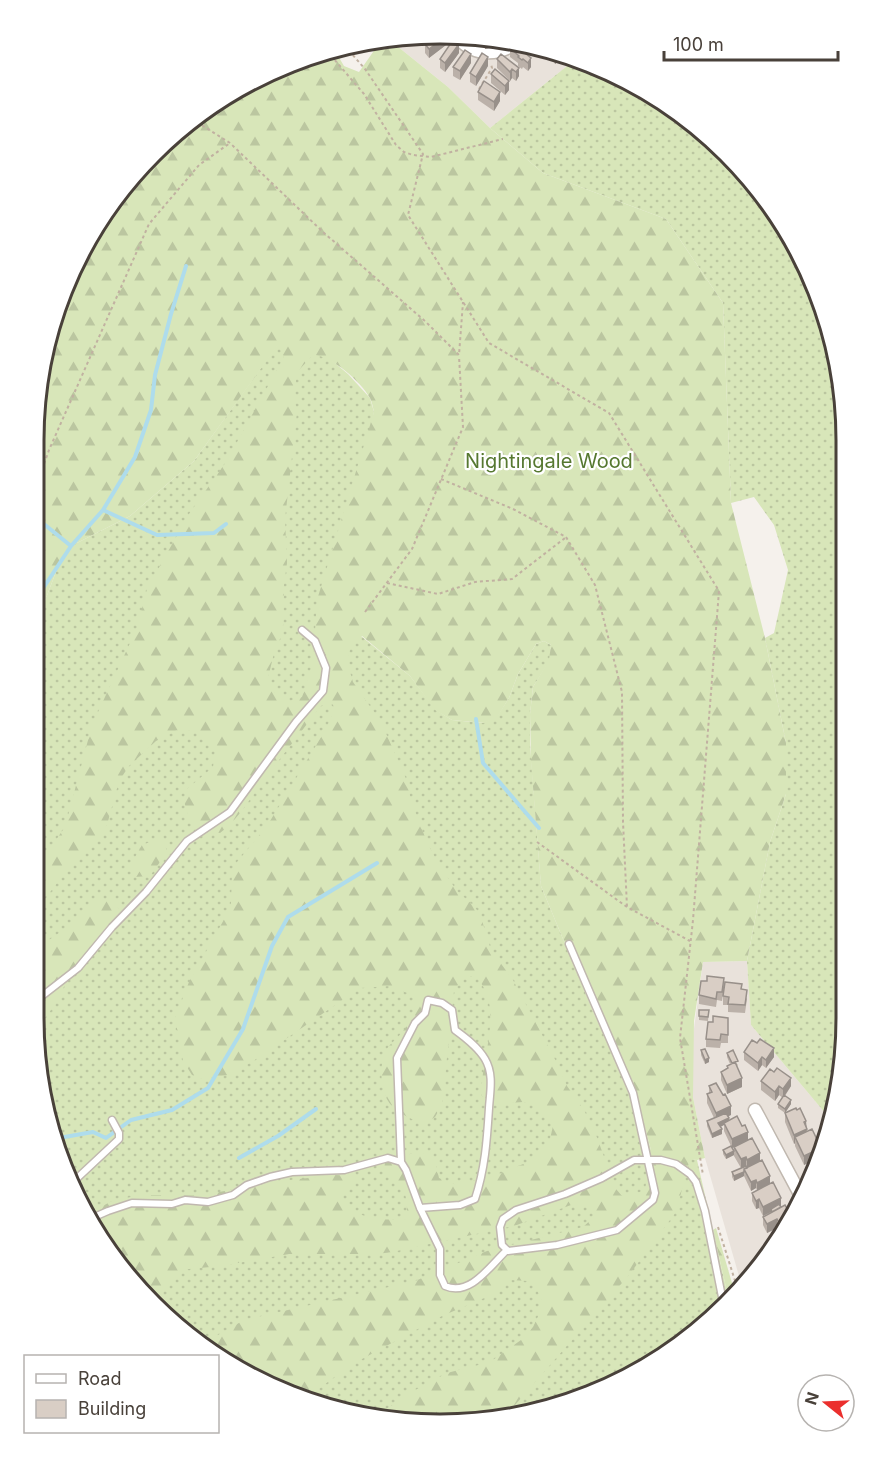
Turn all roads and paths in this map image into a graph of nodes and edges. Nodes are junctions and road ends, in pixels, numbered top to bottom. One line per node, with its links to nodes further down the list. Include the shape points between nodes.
1 (464, 44): 3 (street)
2 (504, 49): 3 (street)
3 (490, 52): 6 (path, via 492,68)
4 (352, 54): 10 (path)
5 (333, 58): 10 (path, via 369,101 396,145 404,152)
6 (479, 89)
7 (200, 124): 9 (path)
8 (503, 139): 10 (path)
9 (230, 143): 12 (path); 13 (path, via 199,165 149,224)
10 (423, 156): 11 (path, via 408,215)
11 (463, 302): 12 (path); 21 (path, via 489,343 609,413 718,591)
12 (459, 355): 14 (path, via 463,427)
13 (44, 464)
14 (441, 479): 15 (path, via 513,509); 16 (path, via 412,549)
15 (566, 537): 16 (path, via 512,579 475,582 438,594); 20 (path, via 596,585 622,692)
16 (387, 583): 17 (path)
17 (365, 612)
18 (302, 630): 23 (lane, via 315,641 326,668 323,691 230,812 187,841 78,968)
19 (537, 843): 20 (path)
20 (627, 907): 21 (path)
21 (691, 942): 29 (path, via 680,1038)
22 (569, 944): 26 (lane, via 633,1093)
23 (44, 994)
24 (755, 1110): 30 (street)
25 (111, 1120): 28 (lane, via 119,1139)
26 (647, 1160): 34 (lane, via 634,1160 565,1194 516,1210 503,1219 500,1227 502,1245); 34 (lane, via 655,1193 653,1200 617,1230 557,1245); 36 (lane, via 676,1164 696,1182)
27 (400, 1161): 31 (lane); 31 (lane, via 397,1058 425,1012 428,1000 442,1003 452,1010 455,1030 486,1060 491,1078 487,1152 475,1199); 32 (lane, via 388,1158 344,1170 292,1172 208,1202 132,1203)
28 (78, 1178)
29 (704, 1183)
30 (797, 1189)
31 (420, 1208): 34 (lane, via 440,1249 440,1275 445,1286 453,1290 476,1281)
32 (97, 1216)
33 (717, 1225): 35 (path)
34 (507, 1250)
35 (735, 1281)
36 (722, 1295)

